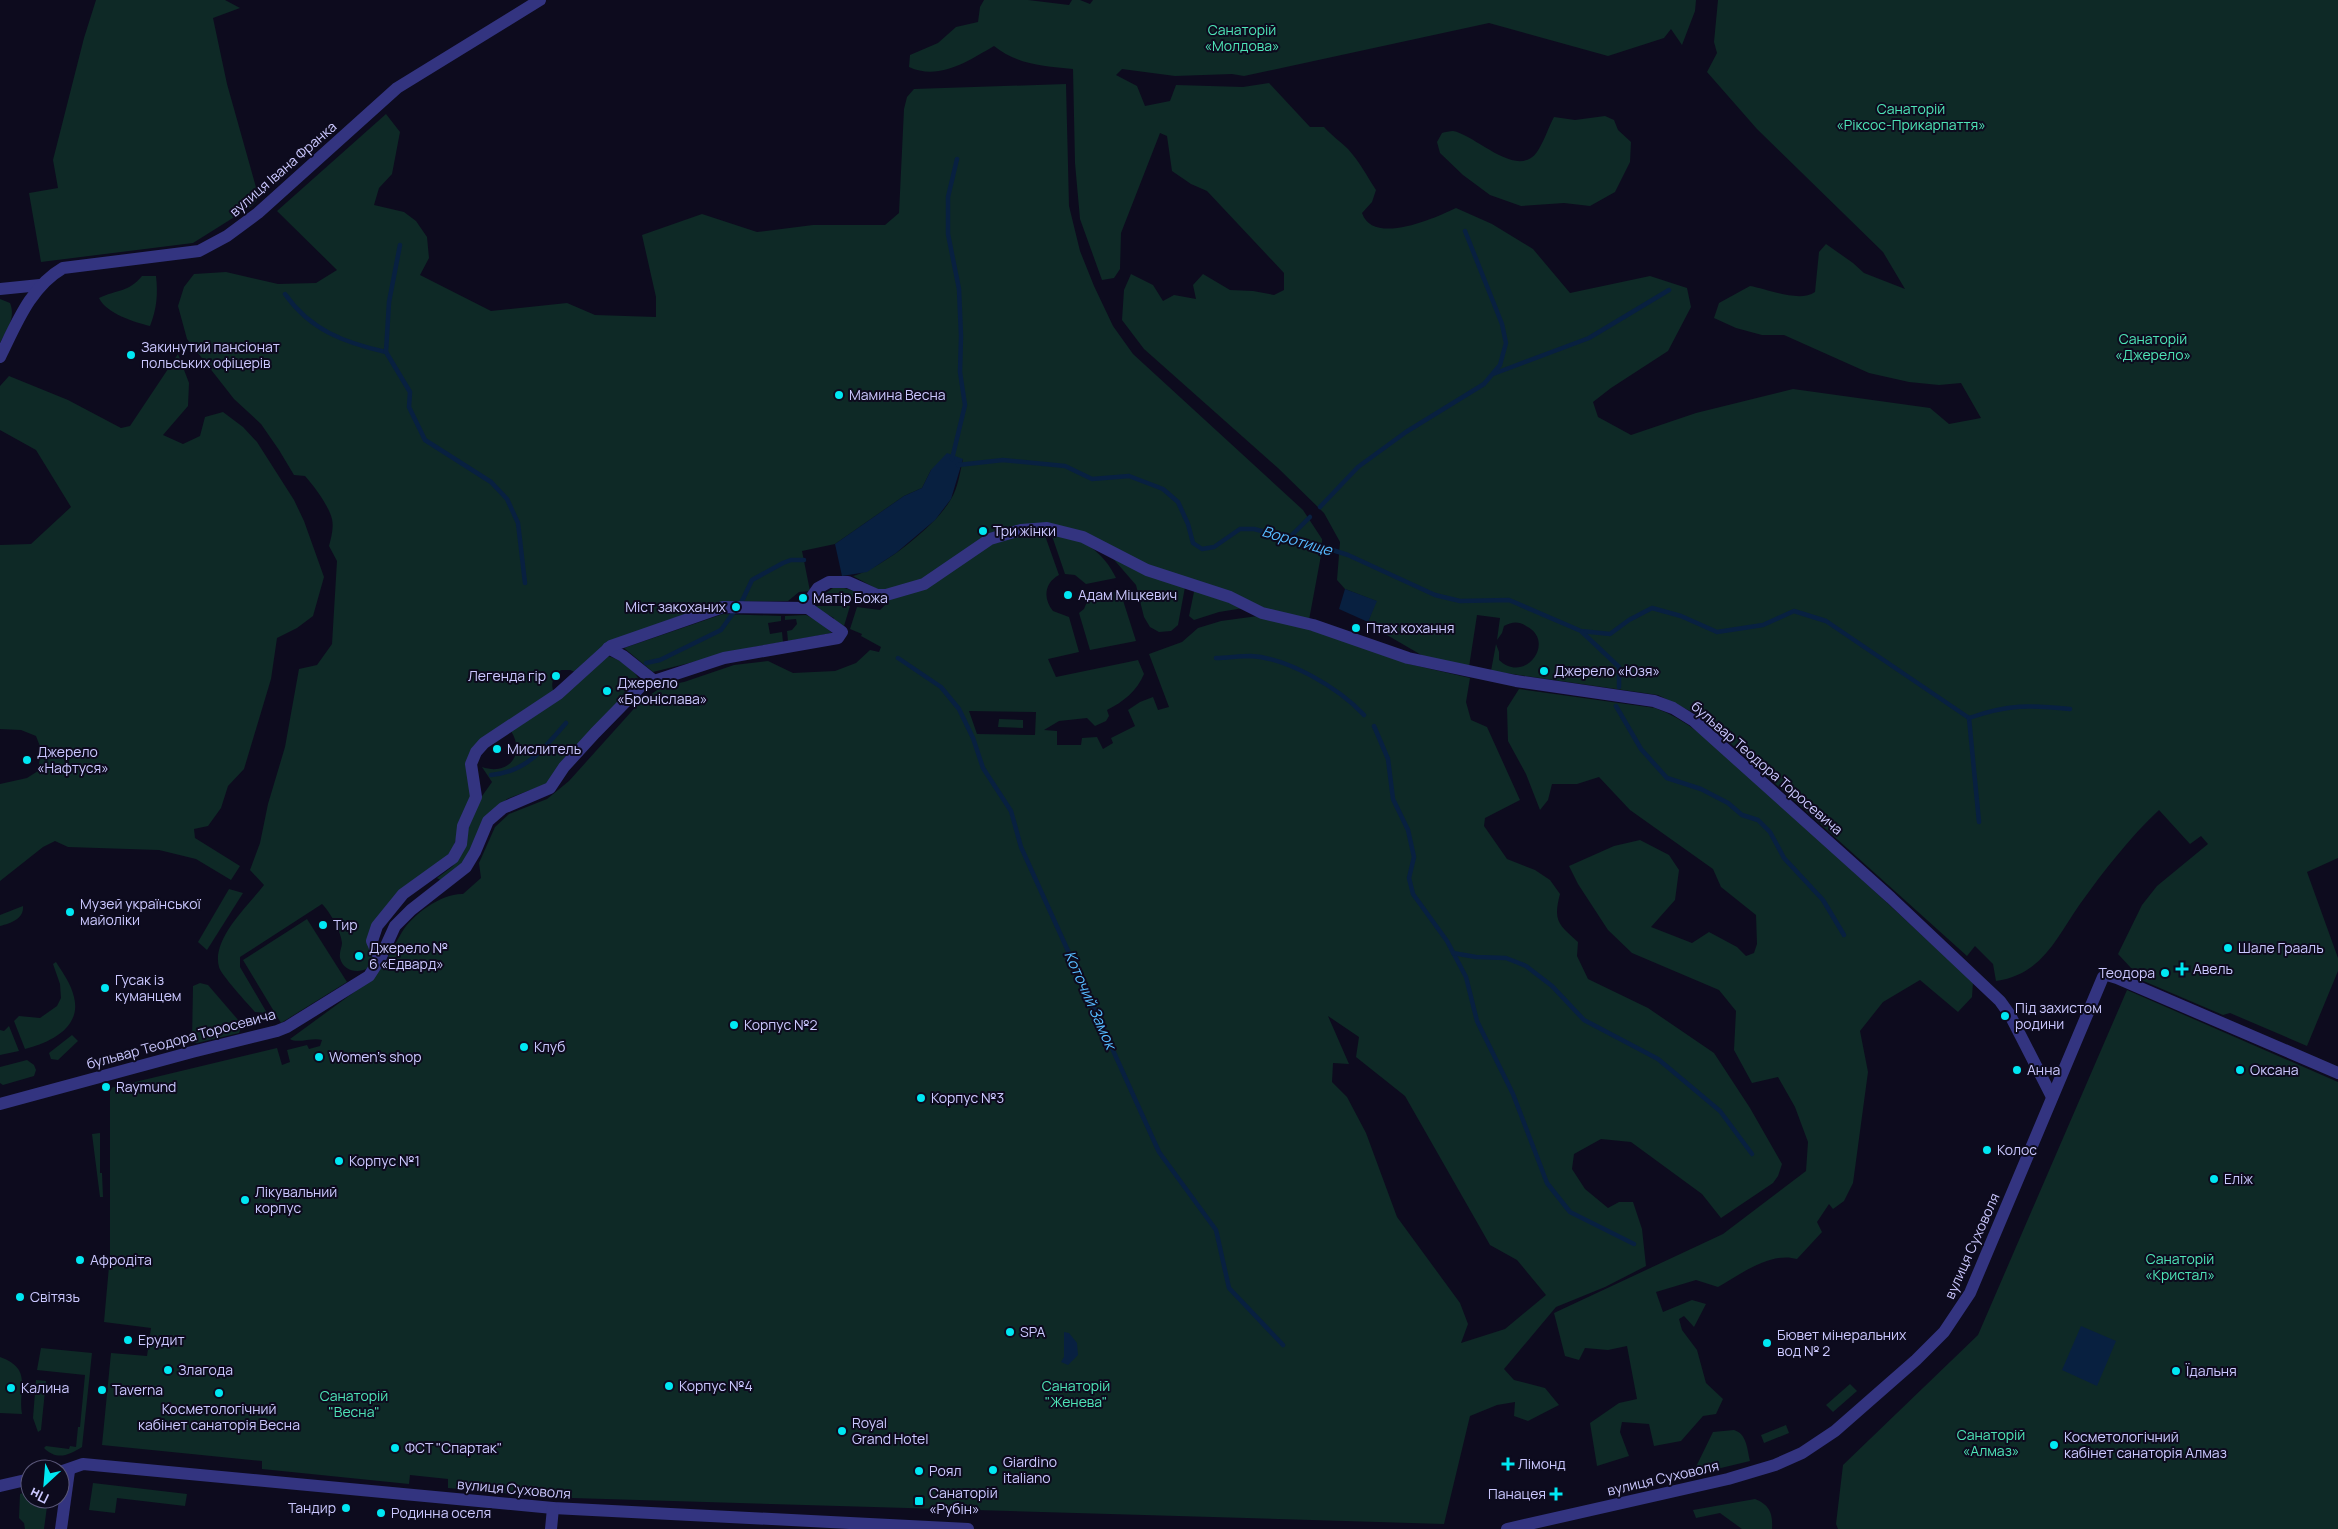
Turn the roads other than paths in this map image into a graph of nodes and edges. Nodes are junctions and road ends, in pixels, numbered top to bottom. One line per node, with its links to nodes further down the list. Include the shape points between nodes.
1 (540, 0): 2 (street, вулиця Івана Франка, via 397,88 258,214 227,236 199,251 62,268)
2 (40, 284): 3 (street); 4 (street, вулиця Івана Франка)
3 (0, 288)
4 (0, 357)
5 (808, 608): 6 (street, via 723,607); 7 (street, бульвар Теодора Торосевича, via 837,628 841,635 724,658); 10 (street, бульвар Теодора Торосевича, via 818,588 829,582 848,582 877,595 886,595 924,584 990,539 1021,530 1046,528 1082,537 1147,570 1230,597 1262,613 1313,625 1408,658 1516,681 1654,700 1694,720 2000,1001)
6 (608, 648): 7 (street); 8 (street, via 558,694 484,743 476,752 471,764 476,797 463,826 461,844 453,858 403,894 376,926 372,941)
7 (653, 680): 8 (street, бульвар Теодора Торосевича, via 642,685 595,733 550,788 503,808 488,821 466,868 395,926)
8 (380, 959): 11 (street, бульвар Теодора Торосевича, via 369,976 277,1031)
9 (2338, 1073): 10 (street, вулиця Суховоля, via 2106,975)
10 (2052, 1097): 17 (street, вулиця Суховоля, via 1970,1293 1958,1313 1916,1360 1835,1431 1802,1453 1775,1465)
11 (0, 1104)
12 (70, 1469): 15 (street, вулиця Суховоля, via 83,1464 97,1465)
13 (20, 1481): 14 (street)
14 (0, 1486)
15 (553, 1508): 19 (street); 20 (street, вулиця Суховоля)
16 (61, 1509): 18 (street)
17 (1543, 1525): 21 (street, вулиця Суховоля)
18 (60, 1529)
19 (551, 1529)
20 (968, 1529)
21 (1508, 1529)

